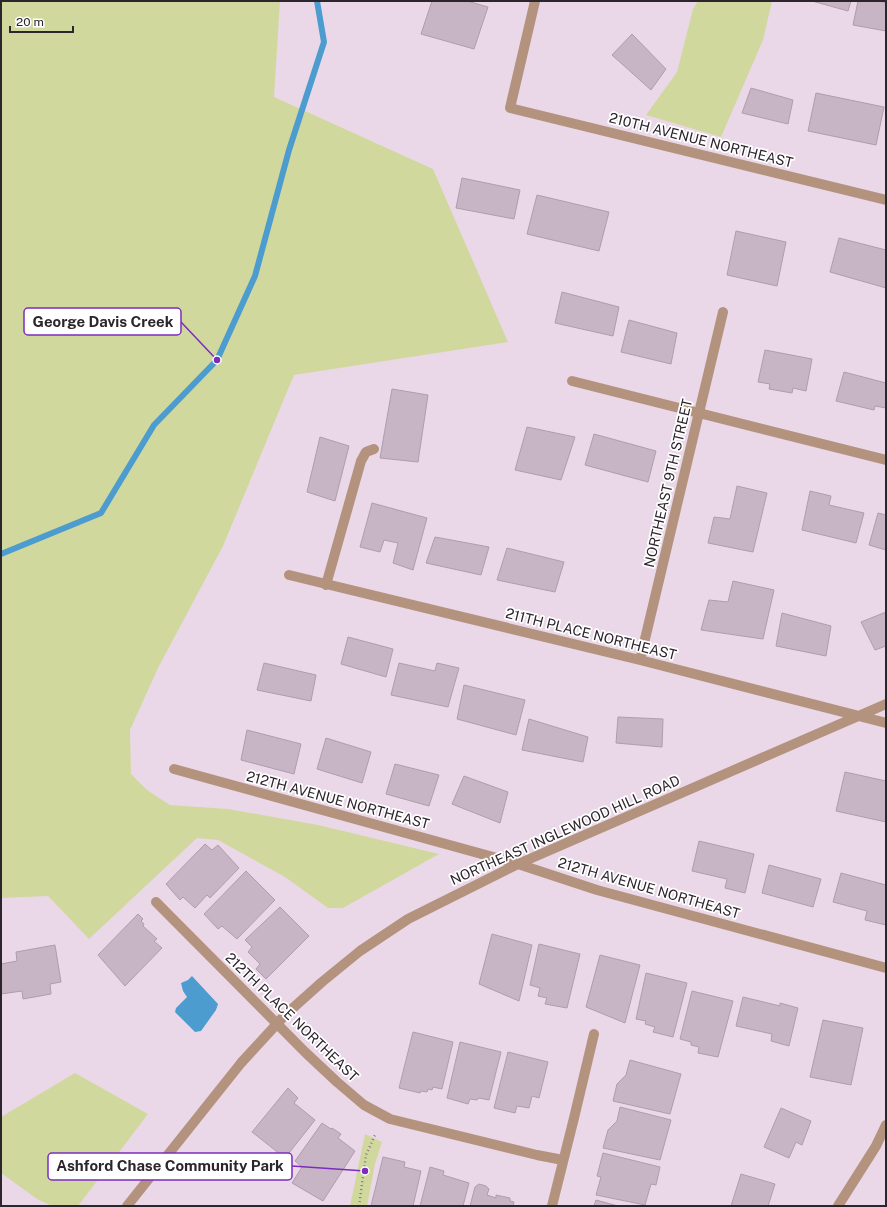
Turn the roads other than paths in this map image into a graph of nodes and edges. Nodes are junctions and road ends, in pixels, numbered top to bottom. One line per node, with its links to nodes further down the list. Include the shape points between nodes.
1 (535, 1): 2 (street, 210TH AVENUE NORTHEAST, via 510,108)
2 (886, 200)
3 (723, 312): 5 (street, NORTHEAST 9TH STREET)
4 (572, 381): 5 (street)
5 (699, 413): 7 (street); 10 (street, NORTHEAST 9TH STREET)
6 (374, 449): 9 (street, via 366,452 361,461)
7 (886, 460)
8 (289, 575): 9 (street, 211TH PLACE NORTHEAST)
9 (326, 585): 10 (street, 211TH PLACE NORTHEAST)
10 (640, 660): 12 (street, 211TH PLACE NORTHEAST)
11 (886, 704): 12 (street, NORTHEAST INGLEWOOD HILL ROAD)
12 (858, 716): 13 (street, 211TH PLACE NORTHEAST); 15 (street, NORTHEAST INGLEWOOD HILL ROAD)
13 (886, 723)
14 (174, 770): 15 (street, 212TH AVENUE NORTHEAST)
15 (518, 864): 17 (street, 212TH AVENUE NORTHEAST, via 597,890); 18 (street, NORTHEAST INGLEWOOD HILL ROAD, via 408,919 360,951)
16 (156, 902): 18 (street, 212TH PLACE NORTHEAST)
17 (886, 968)
18 (277, 1024): 21 (street, 212TH PLACE NORTHEAST, via 364,1105 390,1119); 22 (street, NORTHEAST INGLEWOOD HILL ROAD, via 241,1063)
19 (594, 1034): 21 (street)
20 (886, 1125): 24 (street, via 876,1146)
21 (563, 1160): 23 (street)
22 (127, 1206)
23 (552, 1206)
24 (838, 1206)

